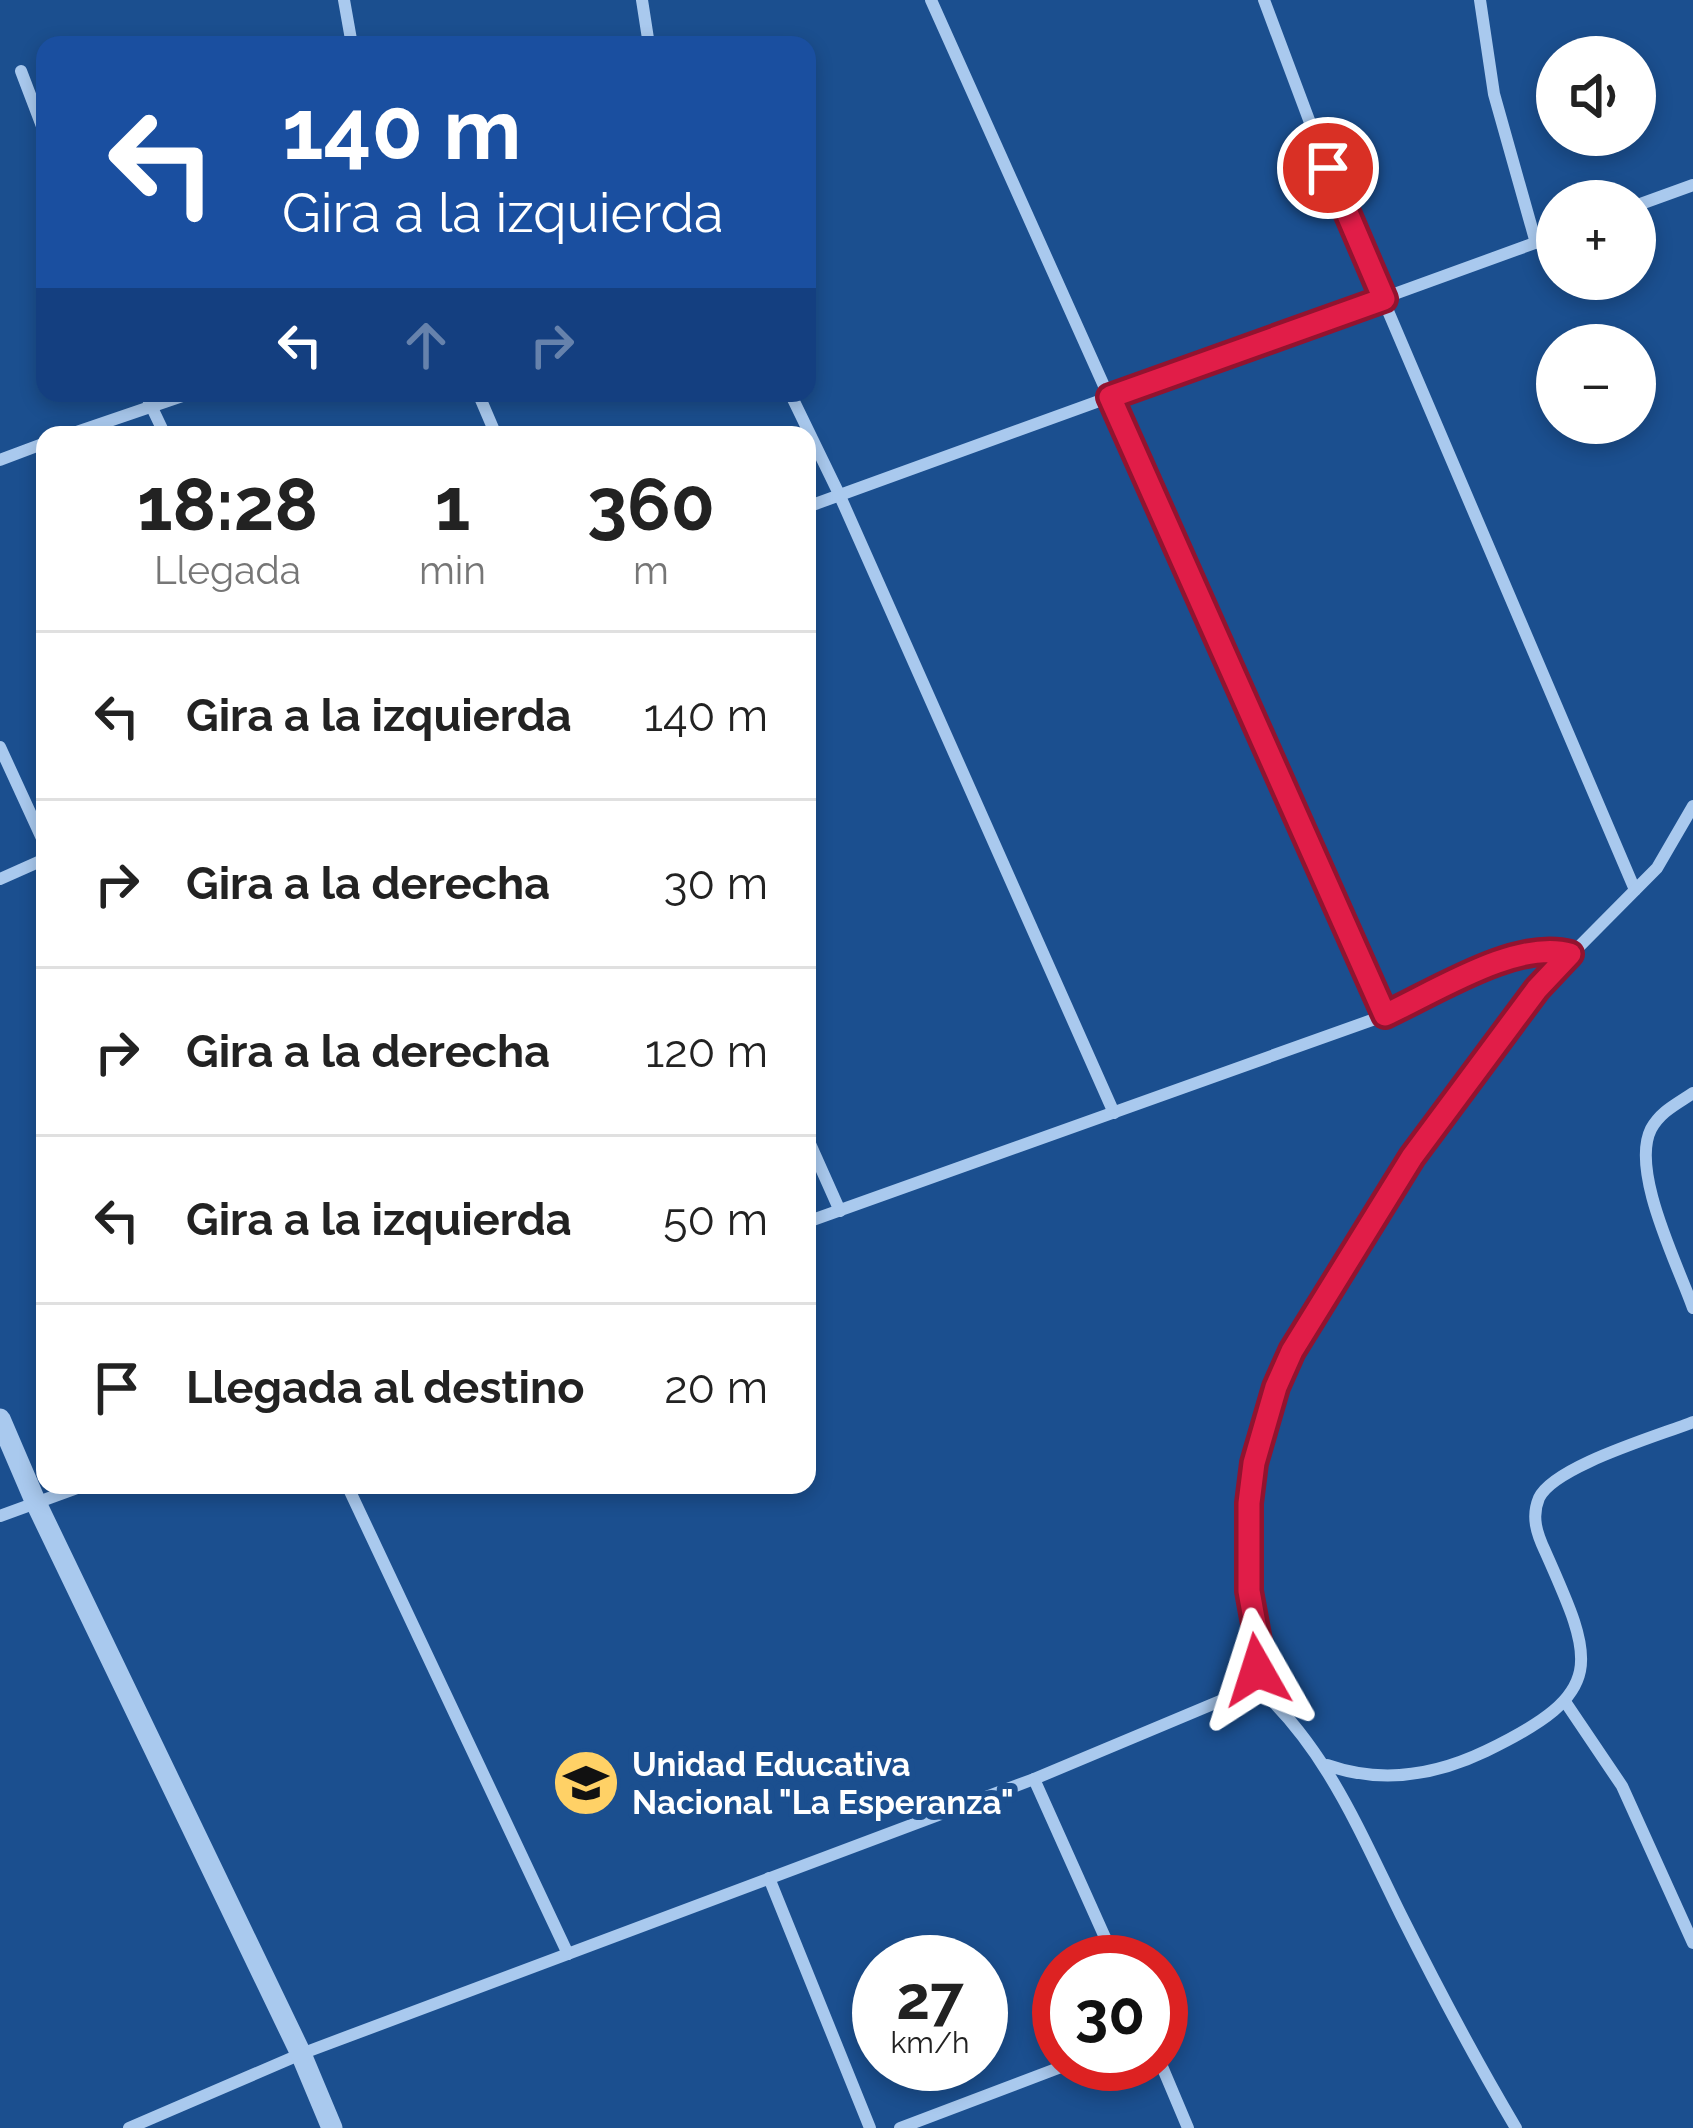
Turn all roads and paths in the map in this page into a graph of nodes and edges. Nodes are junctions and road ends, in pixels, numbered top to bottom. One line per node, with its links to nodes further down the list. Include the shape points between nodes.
1 (344, 0): 6 (street)
2 (642, 0): 7 (street)
3 (931, 0): 14 (street)
4 (1264, 0): 13 (street)
5 (1480, 0): 12 (street, via 1494,94)
6 (350, 36)
7 (648, 36)
8 (21, 71): 9 (street)
9 (36, 110)
10 (1693, 185): 11 (street)
11 (1656, 198)
12 (1536, 243): 13 (street)
13 (1384, 299): 14 (street); 27 (street)
14 (1110, 397): 20 (street); 29 (street)
15 (141, 402): 16 (street)
16 (88, 426)
17 (36, 446): 19 (street)
18 (816, 447): 20 (street)
19 (0, 460)
20 (839, 494): 21 (street); 31 (street)
21 (816, 503)
22 (0, 747): 24 (street)
23 (1693, 806): 27 (street)
24 (36, 825)
25 (36, 863): 26 (street)
26 (0, 880)
27 (1635, 890): 28 (street)
28 (1570, 954): 29 (street, via 1519,954); 42 (street, via 1412,1157 1276,1387 1249,1503 1249,1591 1260,1658)
29 (1385, 1015): 31 (street)
30 (1693, 1093): 35 (street, via 1660,1116 1644,1160)
31 (1114, 1113): 33 (street)
32 (816, 1158): 33 (street)
33 (839, 1210): 34 (street)
34 (816, 1219)
35 (1693, 1308)
36 (0, 1419): 40 (street)
37 (1693, 1422): 43 (street, via 1561,1476 1539,1498 1536,1531 1582,1646)
38 (59, 1494): 40 (street)
39 (351, 1494): 49 (street)
40 (36, 1502): 41 (street); 50 (street)
41 (0, 1516)
42 (1252, 1682): 44 (street); 45 (street, via 1233,1698)
43 (1566, 1703): 44 (street, via 1518,1736 1432,1770 1386,1777); 48 (street, via 1622,1786)
44 (1327, 1765): 58 (street)
45 (1034, 1779): 46 (street); 47 (street)
46 (770, 1879): 49 (street); 55 (street)
47 (1104, 1935)
48 (1693, 1943)
49 (568, 1954): 50 (street)
50 (301, 2054): 53 (street); 54 (street)
51 (1032, 2078): 56 (street)
52 (1172, 2091): 57 (street)
53 (129, 2128)
54 (332, 2128)
55 (870, 2128)
56 (900, 2128)
57 (1188, 2128)
58 (1516, 2128)

